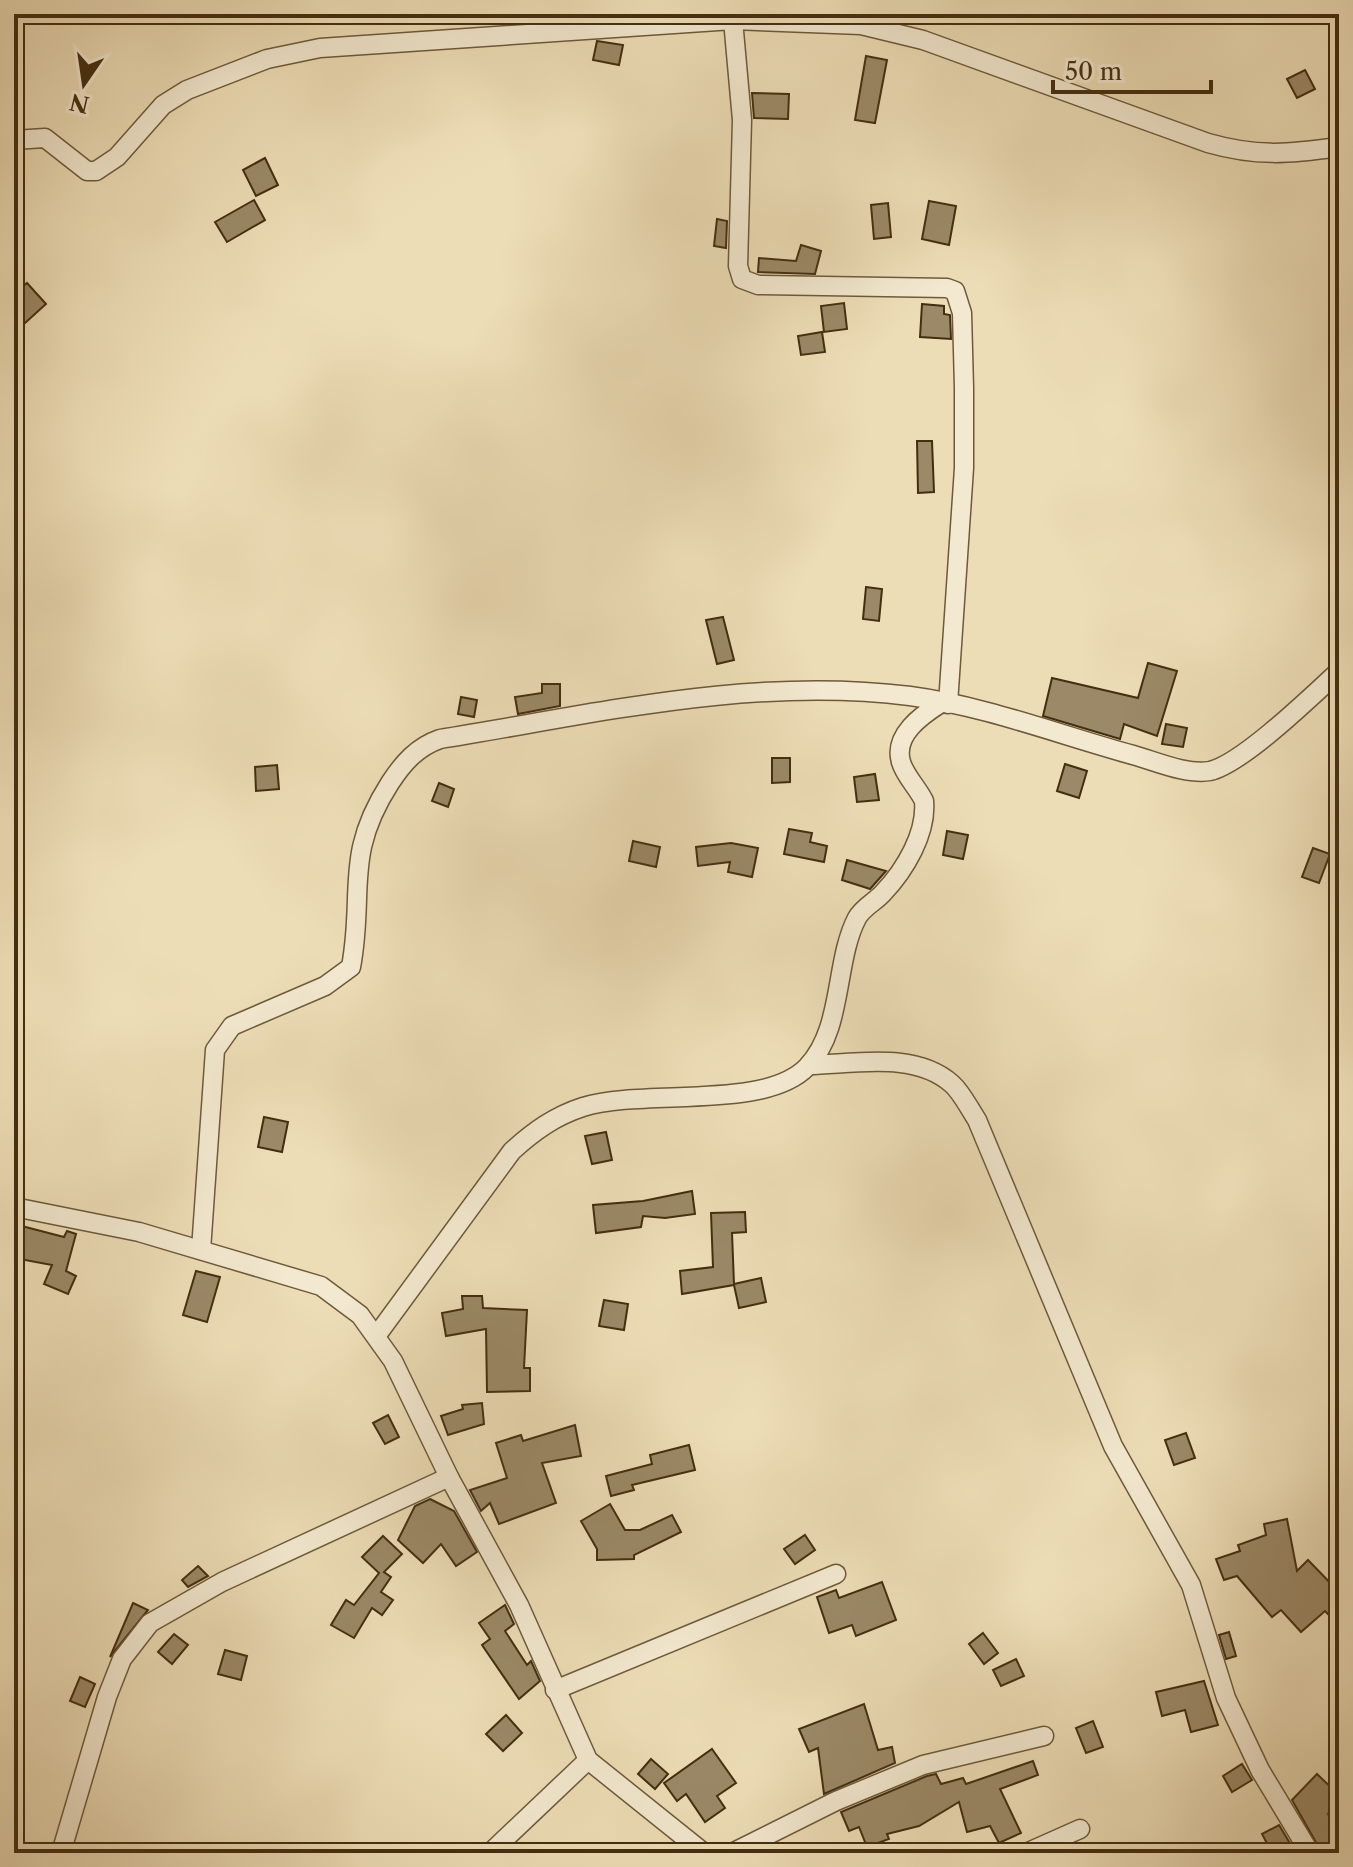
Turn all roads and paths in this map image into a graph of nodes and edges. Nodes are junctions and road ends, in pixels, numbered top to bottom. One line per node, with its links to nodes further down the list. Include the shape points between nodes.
1 (733, 20): 2 (street, via 375,42 267,59 163,105 117,157 96,171 87,171 45,138); 3 (street, via 861,25 923,40 1247,154); 5 (street, via 742,120 742,279 758,285 947,288 959,299 964,468)
2 (14, 140)
3 (1339, 147)
4 (1339, 671): 5 (street, via 1233,760 1210,771 1165,764)
5 (944, 703): 6 (street, via 923,715 901,741 901,763 924,801 918,838 896,877 858,916 827,1029); 8 (street, via 861,691 766,689 424,745 392,779 359,847 351,967 325,986 232,1026 215,1050)
6 (809, 1065): 9 (street, via 775,1085 730,1095 614,1100 585,1106 536,1128 512,1151); 21 (street, via 898,1063 930,1068 954,1086 977,1120 1113,1446 1191,1585 1226,1698 1260,1770)
7 (14, 1207): 8 (street)
8 (201, 1250): 9 (street, via 321,1286 344,1300)
9 (377, 1335): 10 (street)
10 (449, 1477): 12 (street, via 519,1605); 16 (street, via 222,1582 150,1623 122,1659 107,1697)
11 (836, 1574): 12 (street)
12 (555, 1690): 14 (street)
13 (1044, 1736): 19 (street, via 923,1765)
14 (588, 1760): 17 (street); 18 (street)
15 (1080, 1829): 20 (street)
16 (61, 1853)
17 (490, 1853)
18 (704, 1853)
19 (732, 1853)
20 (1026, 1853)
21 (1310, 1853)

